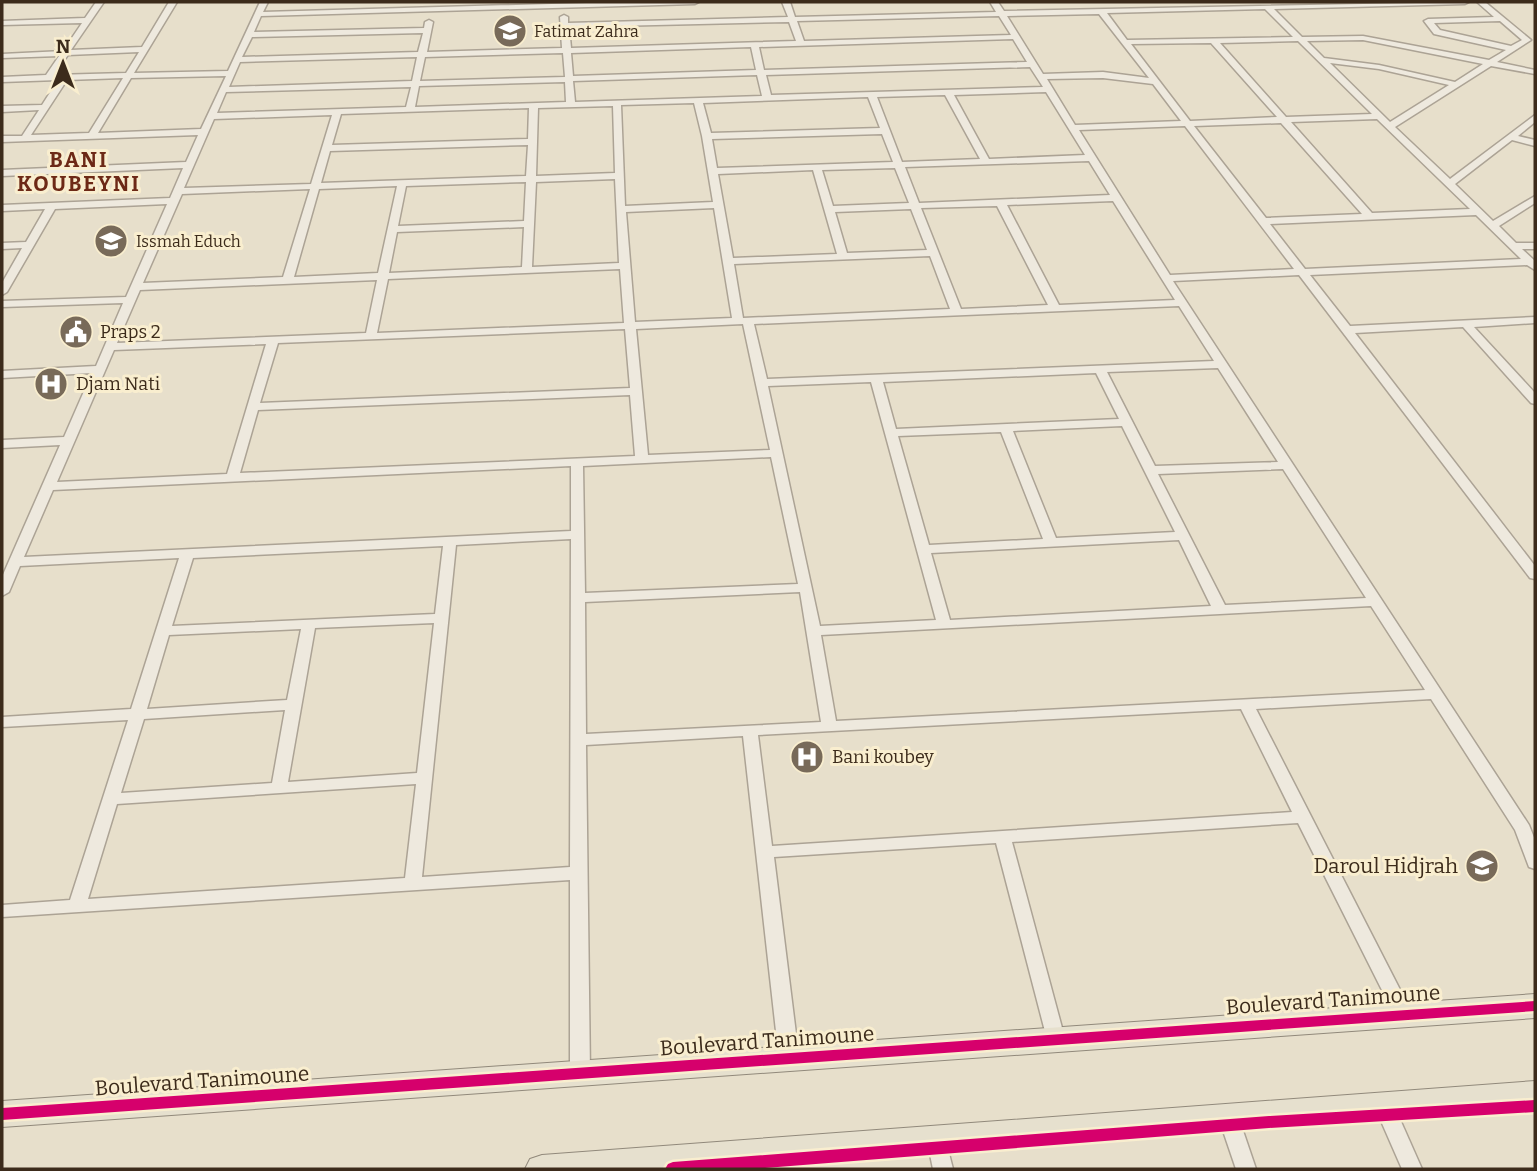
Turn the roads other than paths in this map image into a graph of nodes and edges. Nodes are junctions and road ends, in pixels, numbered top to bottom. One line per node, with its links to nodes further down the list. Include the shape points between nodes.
1 (100, 2): 19 (street)
2 (173, 2): 30 (street)
3 (264, 2): 16 (street)
4 (695, 2): 10 (street)
5 (786, 2): 17 (street)
6 (1159, 2): 14 (street)
7 (1465, 2): 9 (street)
8 (1481, 2): 18 (street)
9 (1343, 3): 13 (street)
10 (563, 4): 11 (street); 21 (street)
11 (433, 5): 16 (street); 22 (street)
12 (998, 7): 15 (street); 17 (street); 24 (street)
13 (1268, 8): 14 (street); 25 (street)
14 (1166, 10): 15 (street)
15 (1102, 12): 27 (street)
16 (258, 14): 23 (street)
17 (792, 18): 21 (street); 28 (street)
18 (1503, 19): 31 (street, via 1527,39); 31 (street, via 1428,21 1437,32)
19 (88, 20): 20 (street); 33 (street)
20 (4, 25)
21 (565, 25): 32 (street)
22 (428, 30): 23 (street); 34 (street)
23 (248, 34): 36 (street)
24 (1016, 37): 28 (street); 39 (street)
25 (1299, 37): 26 (street); 37 (street); 38 (street, via 1369,39)
26 (1213, 40): 27 (street); 67 (street)
27 (1127, 42): 48 (street)
28 (801, 43): 29 (street)
29 (754, 44): 32 (street); 42 (street)
30 (143, 49): 33 (street); 43 (street)
31 (1513, 49): 38 (street)
32 (567, 51): 34 (street); 47 (street)
33 (67, 52): 35 (street); 44 (street)
34 (422, 55): 36 (street); 50 (street)
35 (2, 56)
36 (237, 60): 41 (street)
37 (1322, 60): 51 (street, via 1379,66); 65 (street)
38 (1491, 63): 40 (street); 51 (street)
39 (1033, 64): 42 (street); 49 (street)
40 (1535, 72)
41 (230, 73): 43 (street); 52 (street)
42 (761, 73): 47 (street); 55 (street)
43 (128, 76): 45 (street); 73 (street)
44 (48, 78): 45 (street); 46 (street)
45 (64, 78): 60 (street)
46 (2, 79)
47 (569, 79): 50 (street); 58 (street)
48 (1157, 82): 49 (street, via 1103,75); 68 (street)
49 (1045, 83): 53 (street); 70 (street)
50 (415, 84): 52 (street); 62 (street)
51 (1458, 85): 69 (street)
52 (223, 90): 64 (street)
53 (948, 92): 54 (street); 82 (street)
54 (871, 94): 55 (street); 71 (street)
55 (766, 98): 56 (street)
56 (698, 100): 57 (street); 74 (street)
57 (618, 103): 58 (street); 88 (street)
58 (571, 104): 59 (street)
59 (534, 105): 62 (street); 78 (street)
60 (45, 107): 61 (street); 76 (street)
61 (2, 109)
62 (410, 109): 63 (street)
63 (337, 112): 64 (street); 80 (street)
64 (211, 116): 72 (street)
65 (1380, 116): 67 (street); 69 (street)
66 (1535, 118): 75 (street)
67 (1284, 120): 68 (street); 104 (street)
68 (1189, 124): 70 (street); 105 (street)
69 (1390, 126): 91 (street)
70 (1073, 128): 81 (street)
71 (885, 131): 74 (street); 84 (street)
72 (204, 132): 73 (street); 83 (street)
73 (92, 136): 76 (street)
74 (707, 136): 86 (street)
75 (1512, 137): 79 (street); 91 (street)
76 (25, 138): 77 (street)
77 (2, 139)
78 (533, 142): 80 (street); 89 (street)
79 (1535, 143)
80 (327, 148): 92 (street)
81 (1092, 158): 82 (street); 94 (street)
82 (986, 162): 84 (street)
83 (189, 165): 87 (street); 93 (street)
84 (899, 165): 85 (street); 99 (street)
85 (817, 168): 86 (street); 102 (street)
86 (713, 171): 97 (street)
87 (2, 173)
88 (620, 176): 89 (street); 101 (street)
89 (530, 179): 90 (street); 106 (street)
90 (402, 183): 92 (street); 108 (street)
91 (1449, 184): 103 (street)
92 (314, 186): 93 (street); 122 (street)
93 (175, 196): 98 (street); 123 (street)
94 (1117, 198): 96 (street); 121 (street)
95 (1535, 200): 107 (street)
96 (1001, 203): 99 (street); 128 (street)
97 (717, 205): 101 (street); 115 (street)
98 (52, 206): 100 (street); 109 (street)
99 (914, 206): 102 (street); 113 (street)
100 (2, 208)
101 (621, 209): 117 (street)
102 (829, 209): 114 (street)
103 (1478, 212): 104 (street); 107 (street)
104 (1370, 217): 105 (street)
105 (1264, 221): 119 (street)
106 (528, 224): 108 (street); 118 (street)
107 (1492, 226): 111 (street)
108 (391, 229): 120 (street)
109 (28, 245): 110 (street); 124 (street)
110 (2, 246)
111 (1513, 246): 112 (street); 116 (street)
112 (1535, 246)
113 (932, 253): 114 (street); 129 (street)
114 (843, 257): 115 (street)
115 (727, 261): 130 (street)
116 (1532, 265): 119 (street)
117 (625, 266): 118 (street); 133 (street)
118 (527, 270): 120 (street)
119 (1303, 272): 121 (street); 134 (street)
120 (383, 276): 122 (street); 135 (street)
121 (1166, 278): 126 (street)
122 (288, 280): 123 (street)
123 (136, 287): 125 (street)
124 (3, 289)
125 (130, 300): 127 (street); 137 (street)
126 (1182, 303): 128 (street); 138 (street)
127 (2, 304)
128 (1055, 308): 129 (street)
129 (957, 312): 130 (street)
130 (743, 320): 133 (street); 143 (street)
131 (1535, 320): 132 (street)
132 (1466, 324): 134 (street); 145 (street)
133 (629, 325): 135 (street); 144 (street)
134 (1346, 330): 166 (street)
135 (371, 336): 136 (street)
136 (273, 340): 137 (street); 146 (street)
137 (109, 347): 139 (street)
138 (1221, 364): 140 (street); 155 (street)
139 (100, 369): 141 (street); 150 (street)
140 (1100, 369): 142 (street); 147 (street)
141 (2, 374)
142 (876, 378): 143 (street); 149 (street)
143 (764, 383): 152 (street)
144 (637, 391): 146 (street); 153 (street)
145 (1535, 400)
146 (254, 407): 157 (street)
147 (1126, 422): 148 (street); 156 (street)
148 (1005, 427): 149 (street); 162 (street)
149 (892, 433): 163 (street)
150 (68, 441): 151 (street); 158 (street)
151 (2, 444)
152 (779, 453): 153 (street); 167 (street)
153 (642, 459): 154 (street)
154 (576, 462): 157 (street); 159 (street)
155 (1287, 466): 156 (street); 170 (street)
156 (1150, 470): 160 (street)
157 (232, 478): 158 (street)
158 (48, 486): 165 (street)
159 (578, 535): 161 (street); 169 (street)
160 (1184, 536): 162 (street); 171 (street)
161 (450, 541): 164 (street); 172 (street)
162 (1052, 544): 163 (street)
163 (922, 549): 174 (street)
164 (187, 556): 165 (street); 175 (street)
165 (15, 562): 168 (street)
166 (1535, 575)
167 (806, 587): 169 (street); 176 (street)
168 (2, 592)
169 (578, 598): 184 (street)
170 (1375, 602): 171 (street); 177 (street)
171 (1220, 610): 174 (street)
172 (443, 618): 173 (street); 185 (street)
173 (309, 624): 175 (street); 179 (street)
174 (944, 625): 176 (street)
175 (163, 631): 180 (street)
176 (814, 631): 182 (street)
177 (1436, 694): 178 (street); 191 (street, via 1523,829)
178 (1245, 703): 182 (street); 188 (street)
179 (294, 705): 180 (street); 186 (street)
180 (137, 714): 181 (street); 187 (street)
181 (2, 722)
182 (829, 726): 183 (street)
183 (750, 731): 184 (street); 190 (street)
184 (579, 740): 192 (street)
185 (425, 778): 186 (street); 193 (street)
186 (279, 788): 187 (street)
187 (110, 799): 194 (street)
188 (1303, 817): 189 (street); 197 (street)
189 (1003, 838): 190 (street); 198 (street)
190 (765, 852): 199 (street)
191 (1535, 863)
192 (580, 873): 193 (street); 200 (street)
193 (413, 883): 194 (street)
194 (77, 906): 195 (street)
195 (2, 911)
196 (1535, 1006): 197 (main road, Boulevard Tanimoune)
197 (1404, 1015): 198 (main road, Boulevard Tanimoune)
198 (1056, 1039): 199 (main road, Boulevard Tanimoune)
199 (789, 1058): 200 (main road, Boulevard Tanimoune)
200 (580, 1074): 203 (main road, Boulevard Tanimoune)
201 (1535, 1094): 202 (main road)
202 (1384, 1105): 204 (main road); 210 (street)
203 (2, 1115)
204 (1228, 1116): 205 (main road); 209 (street)
205 (940, 1155): 206 (main road)
206 (766, 1161): 207 (main road)
207 (579, 1168): 208 (main road)
208 (542, 1169)
209 (1246, 1169)
210 (1412, 1169)

